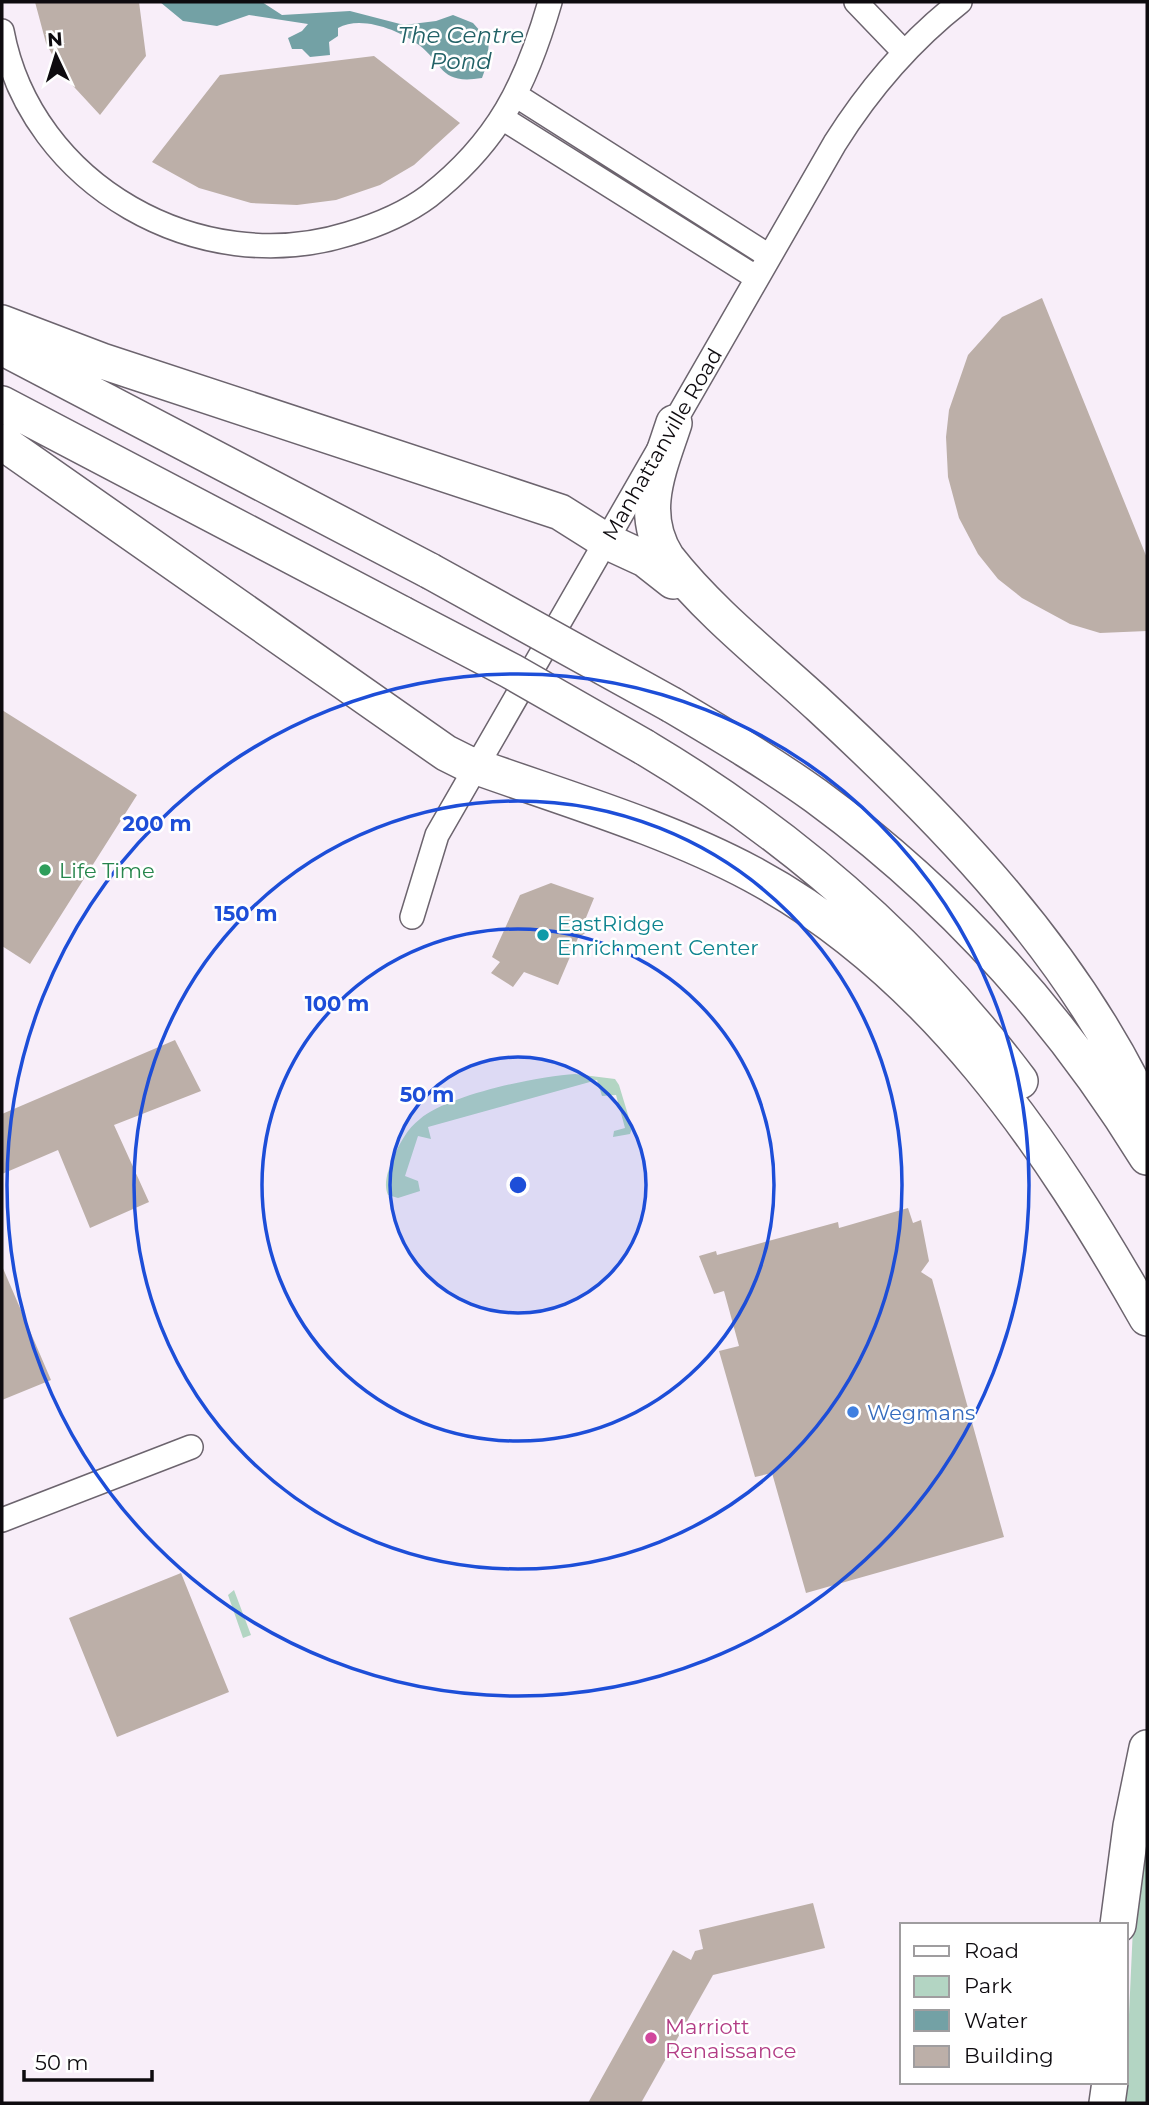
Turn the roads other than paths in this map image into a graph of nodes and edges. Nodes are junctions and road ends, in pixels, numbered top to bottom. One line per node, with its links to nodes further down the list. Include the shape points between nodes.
1 (550, 2): 6 (street)
2 (856, 2): 5 (street)
3 (960, 2): 5 (street, Manhattanville Road)
4 (2, 31): 7 (street, via 28,105 61,153 103,192 142,216 207,240 264,247 321,243 376,226 427,198 470,160)
5 (904, 52): 8 (street, Manhattanville Road, via 860,103)
6 (517, 96): 7 (street); 8 (street)
7 (502, 118): 9 (street)
8 (769, 256): 9 (street, Manhattanville Road)
9 (757, 278): 13 (street, Manhattanville Road)
10 (2, 323): 15 (highway, via 102,361 545,506 570,516)
11 (2, 347): 20 (highway, bridge, via 430,571 672,705 816,796 890,854 1002,962 1062,1033)
12 (2, 404): 21 (highway, bridge, via 544,689 719,794 802,855 872,915 991,1043 1046,1116 1111,1221)
13 (674, 423): 15 (street, Manhattanville Road); 16 (highway, via 653,490 657,541 673,567)
14 (2, 442): 17 (highway, via 418,735)
15 (606, 541): 16 (highway, via 645,559); 17 (street, Manhattanville Road)
16 (776, 666): 19 (highway, via 924,808 1006,895 1081,995)
17 (477, 767): 18 (street, Manhattanville Road, via 429,852); 22 (highway, via 738,867 859,946 929,1010 1004,1097 1079,1202)
18 (412, 917)
19 (1147, 1114)
20 (1147, 1157)
21 (1147, 1293)
22 (1147, 1318)
23 (191, 1447): 24 (street)
24 (2, 1520)
25 (1147, 1748): 26 (highway)
26 (1118, 1923)
27 (1112, 2084): 29 (highway)
28 (1112, 2084): 30 (highway)
29 (1107, 2103)
30 (1114, 2103)

